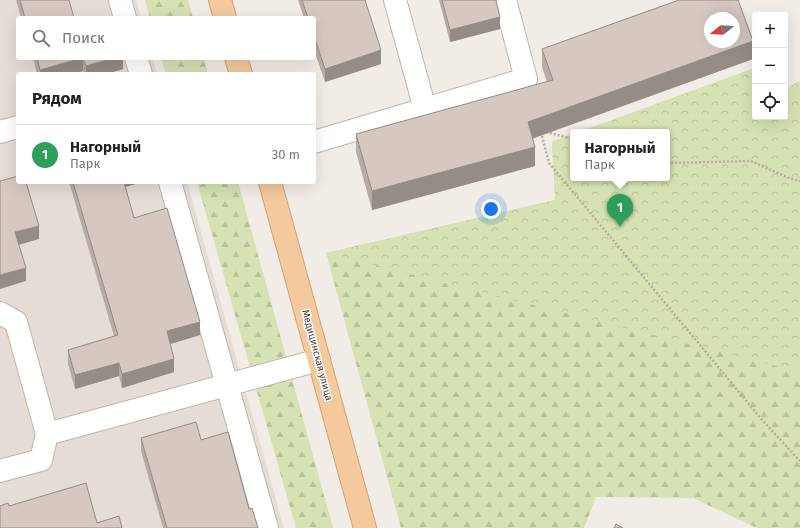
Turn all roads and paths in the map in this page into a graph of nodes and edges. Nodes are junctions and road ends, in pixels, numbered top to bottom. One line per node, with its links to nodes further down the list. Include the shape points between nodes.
1 (120, 0): 5 (lane)
2 (220, 0): 6 (main road)
3 (395, 0): 11 (lane)
4 (505, 0): 11 (lane, via 526,80)
5 (124, 16)
6 (224, 16)
7 (137, 60): 9 (lane)
8 (237, 60): 10 (main road)
9 (140, 72)
10 (240, 72)
11 (425, 109): 15 (lane)
12 (16, 127): 13 (lane)
13 (0, 132)
14 (570, 138): 24 (path, via 540,130 549,163)
15 (316, 141)
16 (670, 163): 17 (path, via 751,161)
17 (800, 181)
18 (171, 184): 22 (lane)
19 (271, 184): 21 (main road, Медицинская улица)
20 (0, 313): 23 (lane, via 16,322)
21 (319, 360): 22 (lane); 27 (main road, Медицинская улица)
22 (226, 385): 23 (lane); 26 (lane)
23 (47, 434): 25 (lane, via 41,460)
24 (800, 461)
25 (0, 471)
26 (267, 528)
27 (365, 528)

